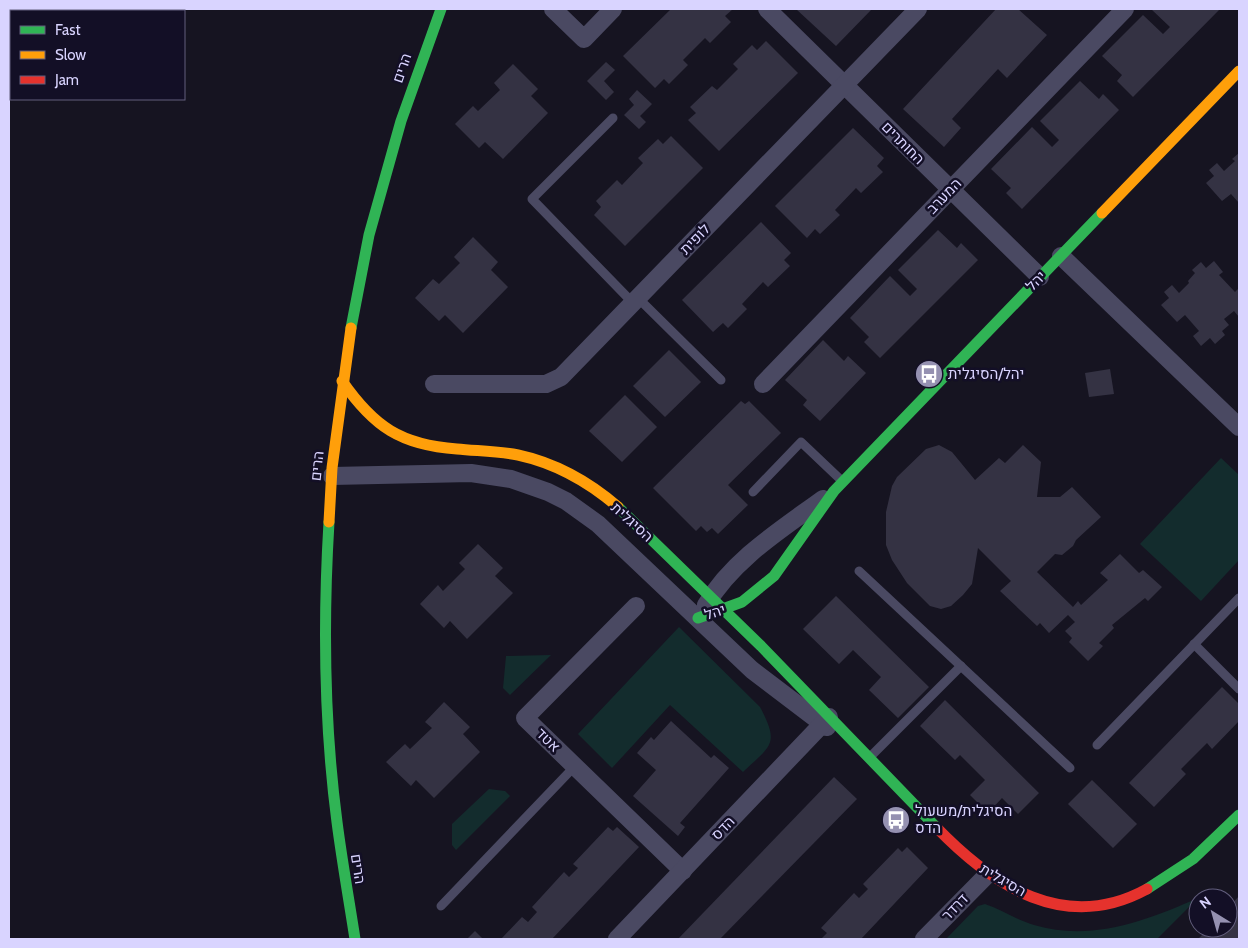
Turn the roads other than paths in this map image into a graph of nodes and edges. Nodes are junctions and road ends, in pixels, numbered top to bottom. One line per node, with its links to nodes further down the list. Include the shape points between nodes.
1 (440, 9): 15 (street, הרים, via 409,92 382,181 358,286)
2 (553, 9): 3 (street, via 584,39)
3 (614, 9)
4 (767, 9): 8 (street, החותרים)
5 (918, 9): 8 (street, לופית)
6 (1125, 9): 10 (street, המערב)
7 (1239, 71): 11 (street, יהל)
8 (844, 85): 10 (street, החותרים); 13 (street, לופית)
9 (613, 118): 13 (lane, via 532,199)
10 (951, 190): 12 (street, החותרים); 17 (street, המערב)
11 (1061, 256): 12 (street, יהל); 18 (street)
12 (1040, 278): 20 (street, יהל)
13 (635, 300): 14 (lane); 16 (street, לופית, via 556,381 546,384)
14 (722, 380)
15 (342, 381): 19 (street, הרים); 23 (street, הסיגלית, via 376,421 412,442 432,447 508,453 572,475 616,507)
16 (434, 384)
17 (763, 384)
18 (1239, 427)
19 (332, 476): 27 (street, הסיגלית, via 471,473 530,485 566,501 590,518); 40 (street, הרים, via 323,599 327,732 339,844)
20 (838, 487): 21 (lane, via 802,442); 23 (street, יהל, via 764,543); 26 (street, יהל, via 766,584)
21 (753, 492)
22 (859, 571): 29 (lane)
23 (711, 596): 26 (street, הסיגלית); 27 (street, יהל)
24 (1239, 598): 28 (lane)
25 (636, 606): 34 (street, אטד, via 526,718)
26 (726, 610): 27 (street, יהל); 31 (street, הסיגלית, via 782,666)
27 (698, 618): 31 (street, הסיגלית, via 752,670)
28 (1194, 644): 30 (lane); 32 (lane)
29 (961, 666): 33 (lane); 35 (lane)
30 (1239, 689)
31 (826, 721): 33 (street, הסיגלית); 37 (street, הדס)
32 (1097, 745)
33 (868, 759): 38 (street, הסיגלית, via 953,846)
34 (575, 766): 37 (street, אטד); 39 (lane)
35 (1070, 768)
36 (1239, 815): 38 (street, הסיגלית, via 1193,862 1160,884 1127,898 1092,906 1057,904 1021,894)
37 (683, 871): 41 (street, הדס)
38 (987, 875): 42 (street, דרדר)
39 (441, 906)
40 (354, 939)
41 (617, 939)
42 (924, 939)

